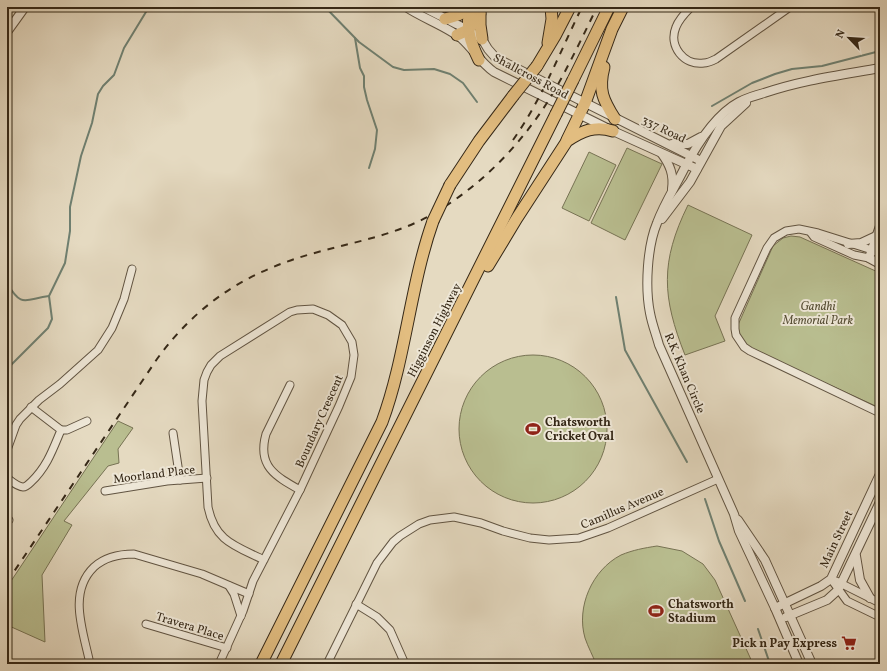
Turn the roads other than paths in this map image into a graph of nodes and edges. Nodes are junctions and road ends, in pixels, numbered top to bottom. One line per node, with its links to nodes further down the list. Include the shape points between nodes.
1 (25, 7): 13 (street)
2 (406, 7): 14 (street, Shallcross Road)
3 (423, 7): 11 (street, Shallcross Road)
4 (551, 7): 16 (highway, via 552,19)
5 (570, 7): 16 (highway, Higginson Highway)
6 (609, 7): 40 (highway, Higginson Highway, bridge)
7 (623, 7): 20 (highway, via 612,29); 22 (highway, via 601,77 602,94)
8 (691, 7): 9 (street, via 676,27 675,46 681,56 691,62 706,63 716,59)
9 (790, 7)
10 (476, 9): 11 (highway); 12 (highway); 15 (highway)
11 (445, 18): 12 (street, Shallcross Road)
12 (468, 30): 14 (highway); 15 (street, Shallcross Road); 17 (highway)
13 (7, 32)
14 (457, 36): 17 (street, Shallcross Road)
15 (482, 39): 20 (street, Shallcross Road, via 495,57)
16 (547, 50): 78 (highway, Higginson Highway, bridge, via 479,141 450,186 433,221 420,264 394,388 382,422)
17 (479, 60): 21 (street, Shallcross Road, via 494,72)
18 (880, 68): 19 (street, R.K. Khan Circle, via 792,84)
19 (756, 95): 24 (street, R.K. Khan Circle, via 737,103); 29 (street, R.K. Khan Circle, via 721,126)
20 (585, 103): 21 (highway); 22 (street, Shallcross Road)
21 (580, 114): 23 (street, Shallcross Road); 25 (highway)
22 (615, 119): 26 (street, 337 Road)
23 (613, 131): 25 (highway, via 588,129); 27 (street, 337 Road)
24 (705, 134): 26 (street, via 688,144); 28 (street, R.K. Khan Circle)
25 (567, 141): 40 (highway, via 517,218)
26 (664, 142): 28 (street, 337 Road)
27 (662, 154): 30 (street, 337 Road); 32 (street, via 673,175)
28 (691, 156): 29 (street, 337 Road); 30 (street, R.K. Khan Circle)
29 (701, 161): 31 (street, R.K. Khan Circle)
30 (687, 164): 31 (street, 337 Road); 32 (street, R.K. Khan Circle)
31 (697, 169): 35 (street, R.K. Khan Circle)
32 (671, 194): 35 (street, R.K. Khan Circle)
33 (880, 226): 36 (street)
34 (810, 232): 37 (street); 38 (street, via 814,237 854,254); 43 (street, via 790,230 783,232 771,242 736,314 736,334 744,347 753,353)
35 (654, 233): 51 (street, R.K. Khan Circle, via 647,280 650,315 659,345)
36 (876, 236): 37 (street, via 860,243); 38 (street)
37 (848, 244): 38 (street)
38 (876, 254)
39 (132, 269): 42 (street, via 124,299 112,328 98,350)
40 (440, 348): 79 (highway, Higginson Highway)
41 (290, 385): 53 (street, via 266,434 264,455 272,471)
42 (31, 407): 45 (street); 47 (street, via 16,425)
43 (880, 413)
44 (86, 421): 45 (street, via 67,430)
45 (61, 430): 49 (street, via 48,460 29,484 20,486)
46 (173, 433): 52 (street)
47 (7, 450)
48 (880, 474): 59 (street, Main Street)
49 (7, 478)
50 (206, 478): 52 (street, Moorland Place); 53 (street, Boundary Crescent, via 202,393 204,380 211,365 220,356 281,316 297,310 321,311 342,325 347,332 354,349 354,364 339,406); 58 (street, Boundary Crescent, via 208,507 217,531 232,544)
51 (718, 479): 56 (street, R.K. Khan Circle); 68 (street, Camillus Avenue, via 608,528 565,540 540,540 517,536 465,518 430,520 408,530 393,542 377,563)
52 (180, 480): 54 (street, Moorland Place)
53 (300, 490): 58 (street, Boundary Crescent)
54 (105, 491)
55 (880, 502): 57 (street, Main Street)
56 (734, 514): 66 (street, R.K. Khan Circle, via 765,560); 69 (street, R.K. Khan Circle, via 739,531)
57 (856, 555): 61 (street, Main Street); 64 (street, via 860,580)
58 (264, 560): 62 (street)
59 (831, 579): 61 (street); 66 (street, Main Street)
60 (228, 586): 62 (street); 71 (street, via 234,594); 76 (street, via 202,574 134,554 102,560 84,580 79,598)
61 (840, 587): 63 (street, Main Street); 64 (street); 65 (street)
62 (249, 594): 71 (street)
63 (831, 598): 65 (street); 70 (street, Main Street)
64 (870, 598): 67 (street)
65 (847, 601): 72 (street)
66 (785, 603): 69 (street, Main Street); 70 (street, R.K. Khan Circle)
67 (880, 603)
68 (356, 604): 80 (street, Camillus Avenue); 81 (street, via 377,617 390,630)
69 (775, 608): 73 (street, R.K. Khan Circle)
70 (790, 615): 73 (street, Main Street); 83 (street, R.K. Khan Circle)
71 (241, 616): 75 (street)
72 (880, 617)
73 (780, 620): 82 (street, R.K. Khan Circle)
74 (146, 624): 75 (street, Travera Place)
75 (227, 648): 77 (street)
76 (90, 664)
77 (219, 664)
78 (261, 664)
79 (281, 664)
80 (327, 664)
81 (405, 664)
82 (799, 664)
83 (812, 664)

